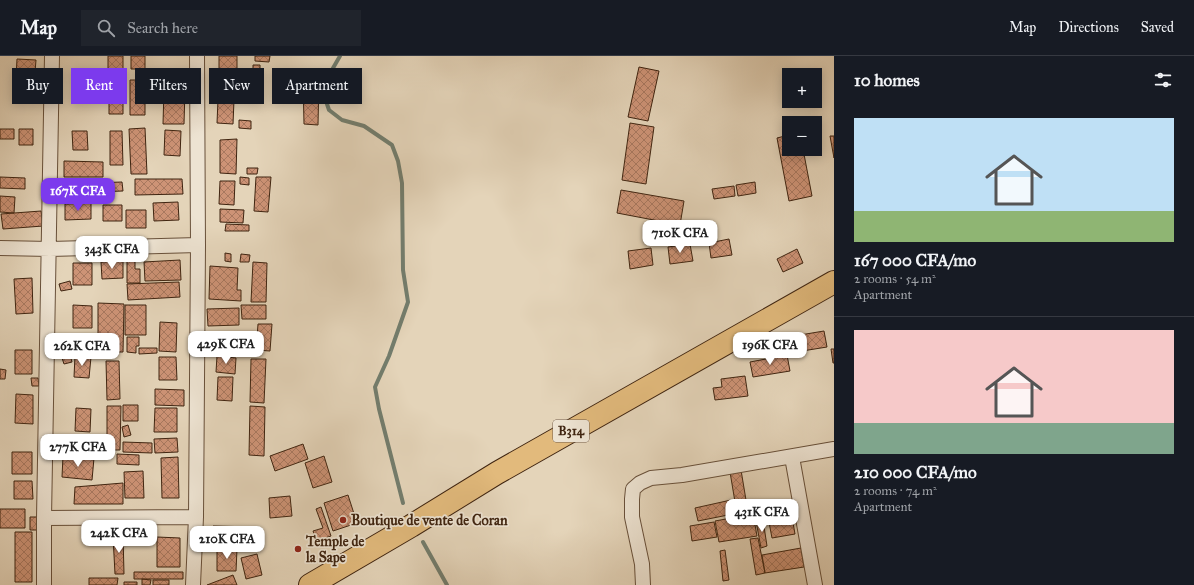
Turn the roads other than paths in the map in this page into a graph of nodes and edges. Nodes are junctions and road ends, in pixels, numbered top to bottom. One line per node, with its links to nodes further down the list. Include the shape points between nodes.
1 (52, 56): 5 (street)
2 (197, 56): 3 (street)
3 (198, 245): 5 (street); 9 (street)
4 (0, 248): 5 (street)
5 (50, 249): 10 (street)
6 (834, 282): 13 (main road, B314, via 497,473)
7 (834, 449): 8 (street)
8 (792, 457): 14 (street, via 651,478 640,483 634,490 632,518 642,564); 15 (street)
9 (196, 517): 10 (street); 12 (street)
10 (44, 518): 11 (street)
11 (44, 585)
12 (193, 585)
13 (310, 585)
14 (643, 585)
15 (815, 585)

